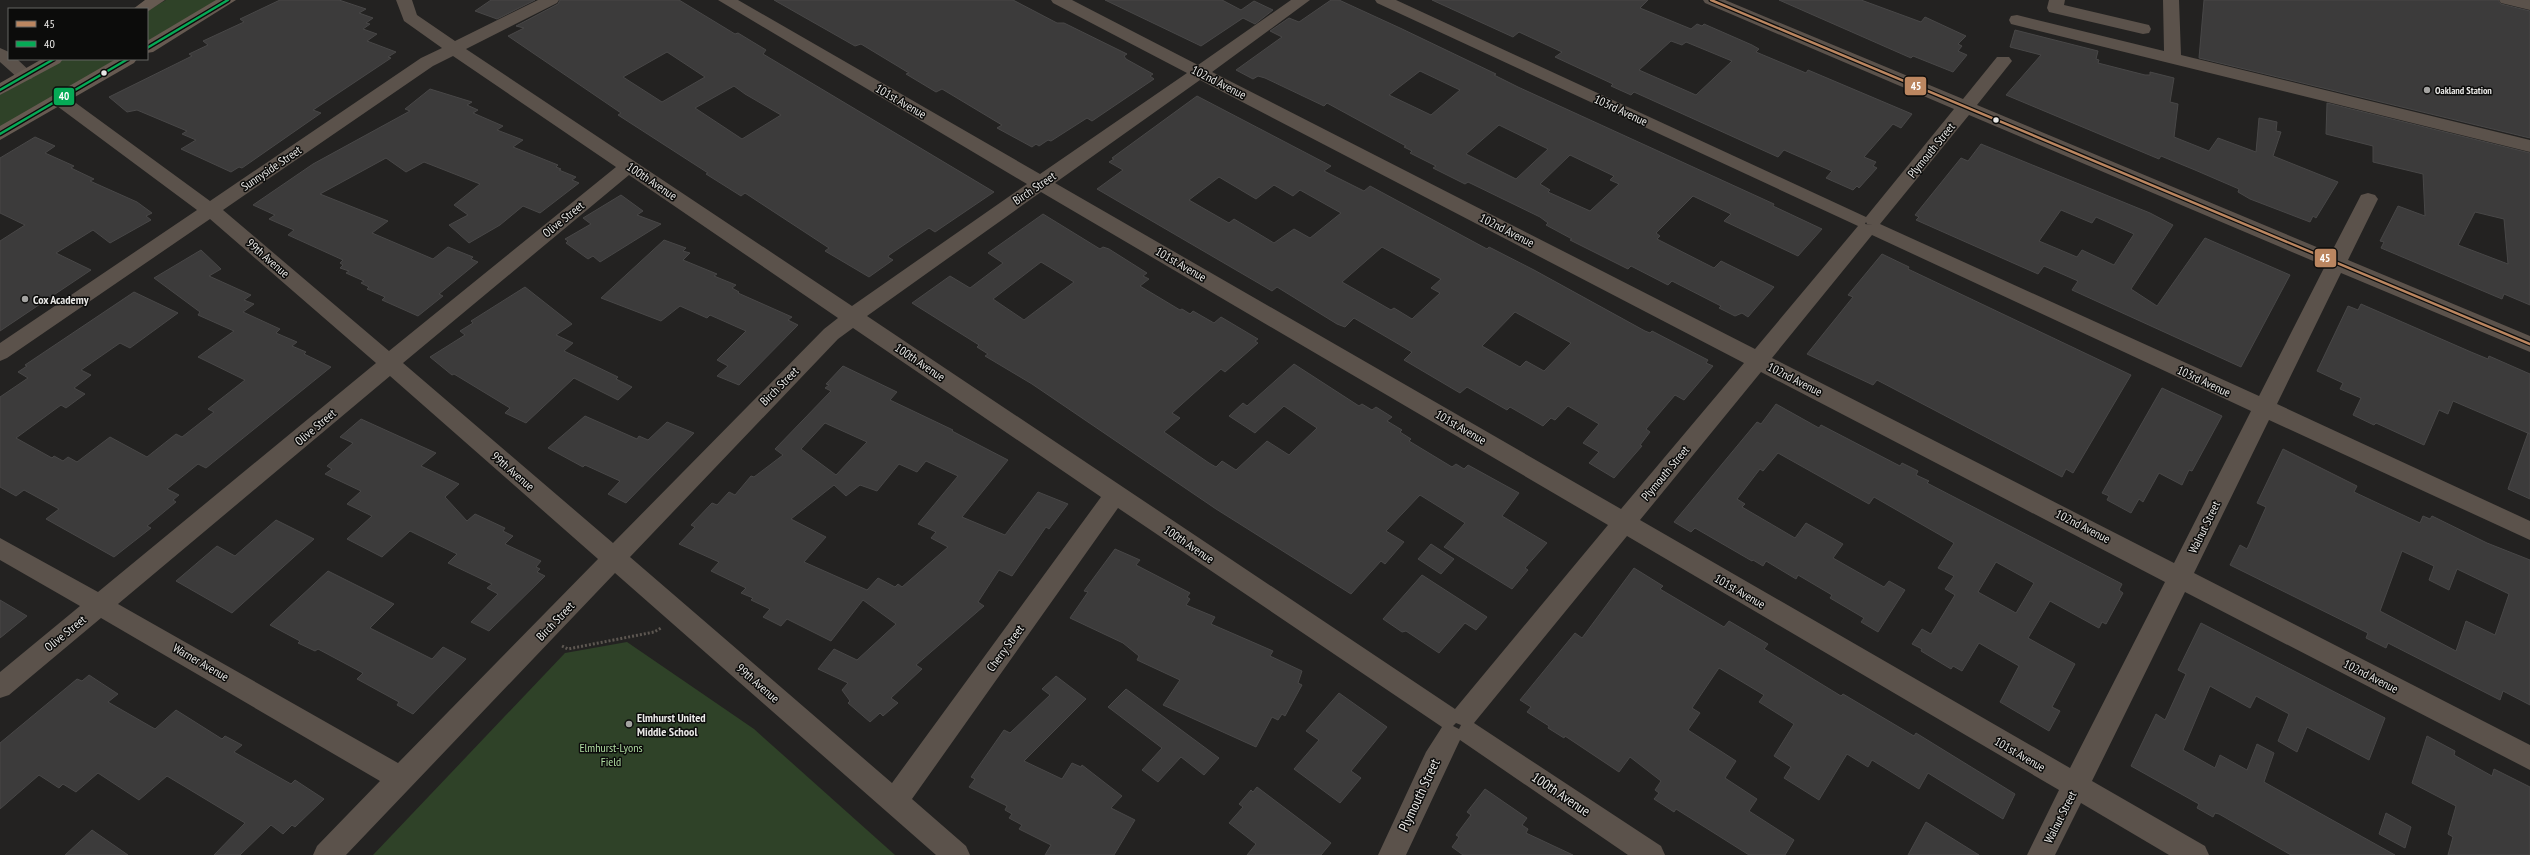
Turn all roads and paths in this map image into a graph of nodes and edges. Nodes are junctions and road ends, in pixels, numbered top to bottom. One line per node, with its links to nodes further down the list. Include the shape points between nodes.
1 (157, 0): 14 (main road)
2 (228, 0): 17 (main road)
3 (404, 0): 18 (street, 100th Avenue, via 410,17)
4 (551, 0): 18 (street, Sunnyside Street)
5 (726, 0): 32 (street, 101st Avenue)
6 (1059, 0): 24 (street, 102nd Avenue)
7 (1302, 0): 24 (street, Birch Street)
8 (1383, 0): 35 (street, 103rd Avenue)
9 (1711, 0): 28 (street)
10 (2057, 0): 16 (street, via 2055,8)
11 (2171, 0): 20 (street)
12 (2507, 0): 13 (street)
13 (2530, 5)
14 (143, 8)
15 (2017, 20): 20 (street)
16 (2143, 29)
17 (148, 47)
18 (453, 48): 31 (street, 100th Avenue); 34 (street, Sunnyside Street, via 427,62)
19 (0, 53): 25 (street)
20 (2173, 59): 30 (street, via 2449,124)
21 (52, 60): 25 (main road)
22 (126, 60): 27 (main road)
23 (2003, 61): 28 (street, Plymouth Street)
24 (1199, 72): 32 (street, Birch Street); 40 (street, 102nd Avenue)
25 (25, 75): 26 (main road)
26 (0, 90)
27 (59, 99): 29 (main road); 34 (street, 99th Avenue)
28 (1966, 107): 35 (street, Plymouth Street); 36 (street)
29 (0, 134)
30 (2530, 146)
31 (629, 166): 37 (street, 100th Avenue); 41 (street, Olive Street)
32 (1042, 183): 37 (street, Birch Street); 44 (street, 101st Avenue)
33 (2368, 199): 36 (street, Walnut Street)
34 (209, 210): 39 (street, Sunnyside Street); 41 (street, 99th Avenue, via 228,223)
35 (1869, 225): 40 (street, Plymouth Street); 42 (street, 103rd Avenue)
36 (2336, 262): 38 (street); 42 (street, Walnut Street)
37 (853, 317): 43 (street, 100th Avenue); 47 (street, Birch Street, via 831,334)
38 (2530, 344)
39 (0, 353)
40 (1758, 360): 44 (street, Plymouth Street); 48 (street, 102nd Avenue)
41 (390, 363): 47 (street, 99th Avenue); 49 (street, Olive Street)
42 (2263, 408): 45 (street, 103rd Avenue); 48 (street, Walnut Street)
43 (1116, 494): 53 (street, 100th Avenue); 57 (street, Cherry Street)
44 (1624, 523): 53 (street, Plymouth Street); 56 (street, 101st Avenue)
45 (2530, 531)
46 (0, 548): 49 (street, Warner Avenue)
47 (614, 559): 50 (street, 99th Avenue); 51 (street, Birch Street)
48 (2179, 576): 54 (street, 102nd Avenue); 56 (street, Walnut Street)
49 (100, 605): 52 (street, Olive Street); 55 (street, Warner Avenue)
50 (680, 616): 51 (path, via 654,632 568,649); 57 (street, 99th Avenue)
51 (539, 637): 55 (street, Birch Street)
52 (0, 687)
53 (1457, 726): 60 (street, Plymouth Street, via 1440,751); 61 (street, 100th Avenue)
54 (2530, 758)
55 (401, 779): 58 (street, Birch Street)
56 (2076, 786): 62 (street, Walnut Street); 63 (street, 101st Avenue)
57 (894, 802): 59 (street, 99th Avenue)
58 (327, 855)
59 (956, 855)
60 (1392, 855)
61 (1651, 855)
62 (2041, 855)
63 (2195, 855)

